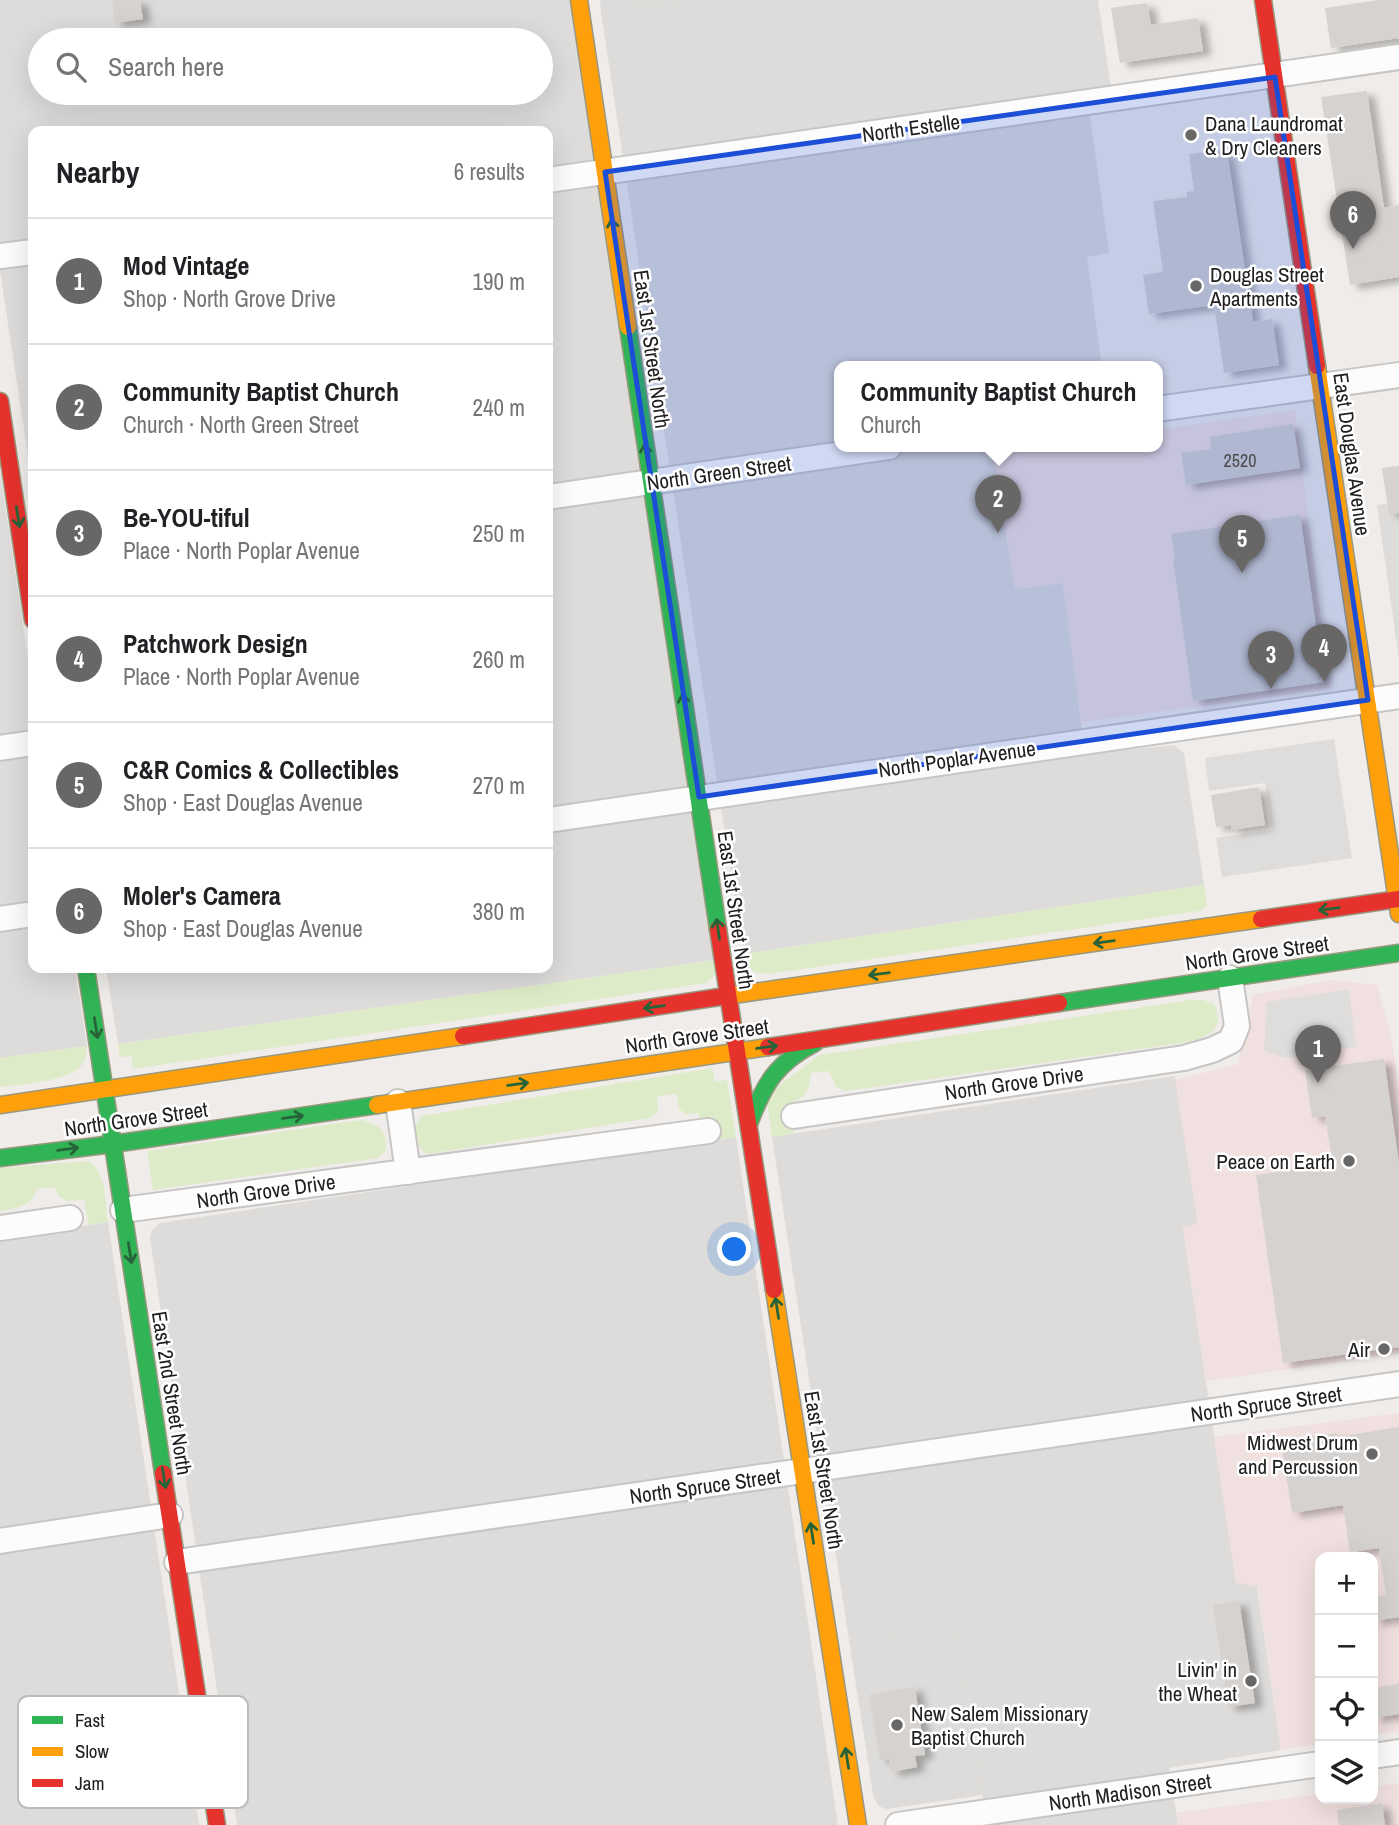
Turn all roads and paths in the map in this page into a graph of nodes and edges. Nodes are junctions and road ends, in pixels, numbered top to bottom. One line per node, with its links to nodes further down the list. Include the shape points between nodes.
1 (579, 0): 5 (street, East 1st Street North)
2 (1263, 0): 4 (street, East Douglas Avenue)
3 (1399, 57): 4 (street, North Estelle)
4 (1275, 77): 5 (street, North Estelle); 10 (street, East Douglas Avenue)
5 (605, 172): 6 (street, North Estelle); 14 (street, East 1st Street North, one-way to 5)
6 (553, 179)
7 (28, 252): 8 (street)
8 (0, 256)
9 (1399, 375): 10 (street)
10 (1321, 386): 11 (street); 18 (street, East Douglas Avenue)
11 (1163, 408)
12 (1, 411): 16 (street, one-way to 16)
13 (856, 452): 14 (street, North Green Street)
14 (650, 483): 15 (street, North Green Street); 21 (street, East 1st Street North, one-way to 14)
15 (553, 496)
16 (28, 560)
17 (1399, 696): 18 (street, North Poplar Avenue)
18 (1367, 700): 21 (street, North Poplar Avenue); 23 (street, East Douglas Avenue)
19 (28, 744): 20 (street)
20 (0, 748)
21 (698, 797): 22 (street, North Poplar Avenue); 29 (street, East 1st Street North, one-way to 21)
22 (553, 819)
23 (1398, 904): 29 (street, North Grove Street, one-way to 29)
24 (28, 915): 25 (street)
25 (0, 919)
26 (1399, 953): 28 (street, North Grove Street)
27 (87, 973): 32 (street, East 2nd Street North, one-way to 32)
28 (1230, 978): 30 (street, North Grove Street); 35 (street, North Grove Drive, via 1237,1026 1231,1041 1212,1050 1184,1058)
29 (727, 996): 31 (street, East 1st Street North); 32 (street, North Grove Street, one-way to 32)
30 (827, 1038): 31 (street, North Grove Street, one-way to 30); 36 (street, via 782,1063 762,1087)
31 (736, 1051): 33 (street, North Grove Street, one-way to 31); 36 (street, East 1st Street North)
32 (104, 1088): 34 (street, North Grove Street); 38 (street, East 2nd Street North)
33 (398, 1101): 38 (street, North Grove Street, one-way to 33); 40 (street)
34 (0, 1105)
35 (794, 1116)
36 (748, 1124): 45 (street, East 1st Street North, one-way to 36)
37 (708, 1131): 40 (street, North Grove Drive)
38 (113, 1144): 39 (street, North Grove Street, one-way to 38); 41 (street, East 2nd Street North)
39 (0, 1158)
40 (408, 1172): 41 (street, North Grove Drive)
41 (123, 1210): 46 (street, East 2nd Street North, one-way to 46)
42 (70, 1218): 43 (street)
43 (0, 1228)
44 (1399, 1384): 45 (street, North Spruce Street)
45 (803, 1472): 48 (street, North Spruce Street); 53 (street, East 1st Street North, one-way to 45)
46 (170, 1515): 47 (street); 48 (street, East 2nd Street North)
47 (0, 1541)
48 (177, 1562): 49 (street, East 2nd Street North)
49 (197, 1696)
50 (1399, 1752): 51 (street)
51 (1378, 1755)
52 (1315, 1765): 54 (street, North Madison Street)
53 (858, 1825)
54 (898, 1825)

